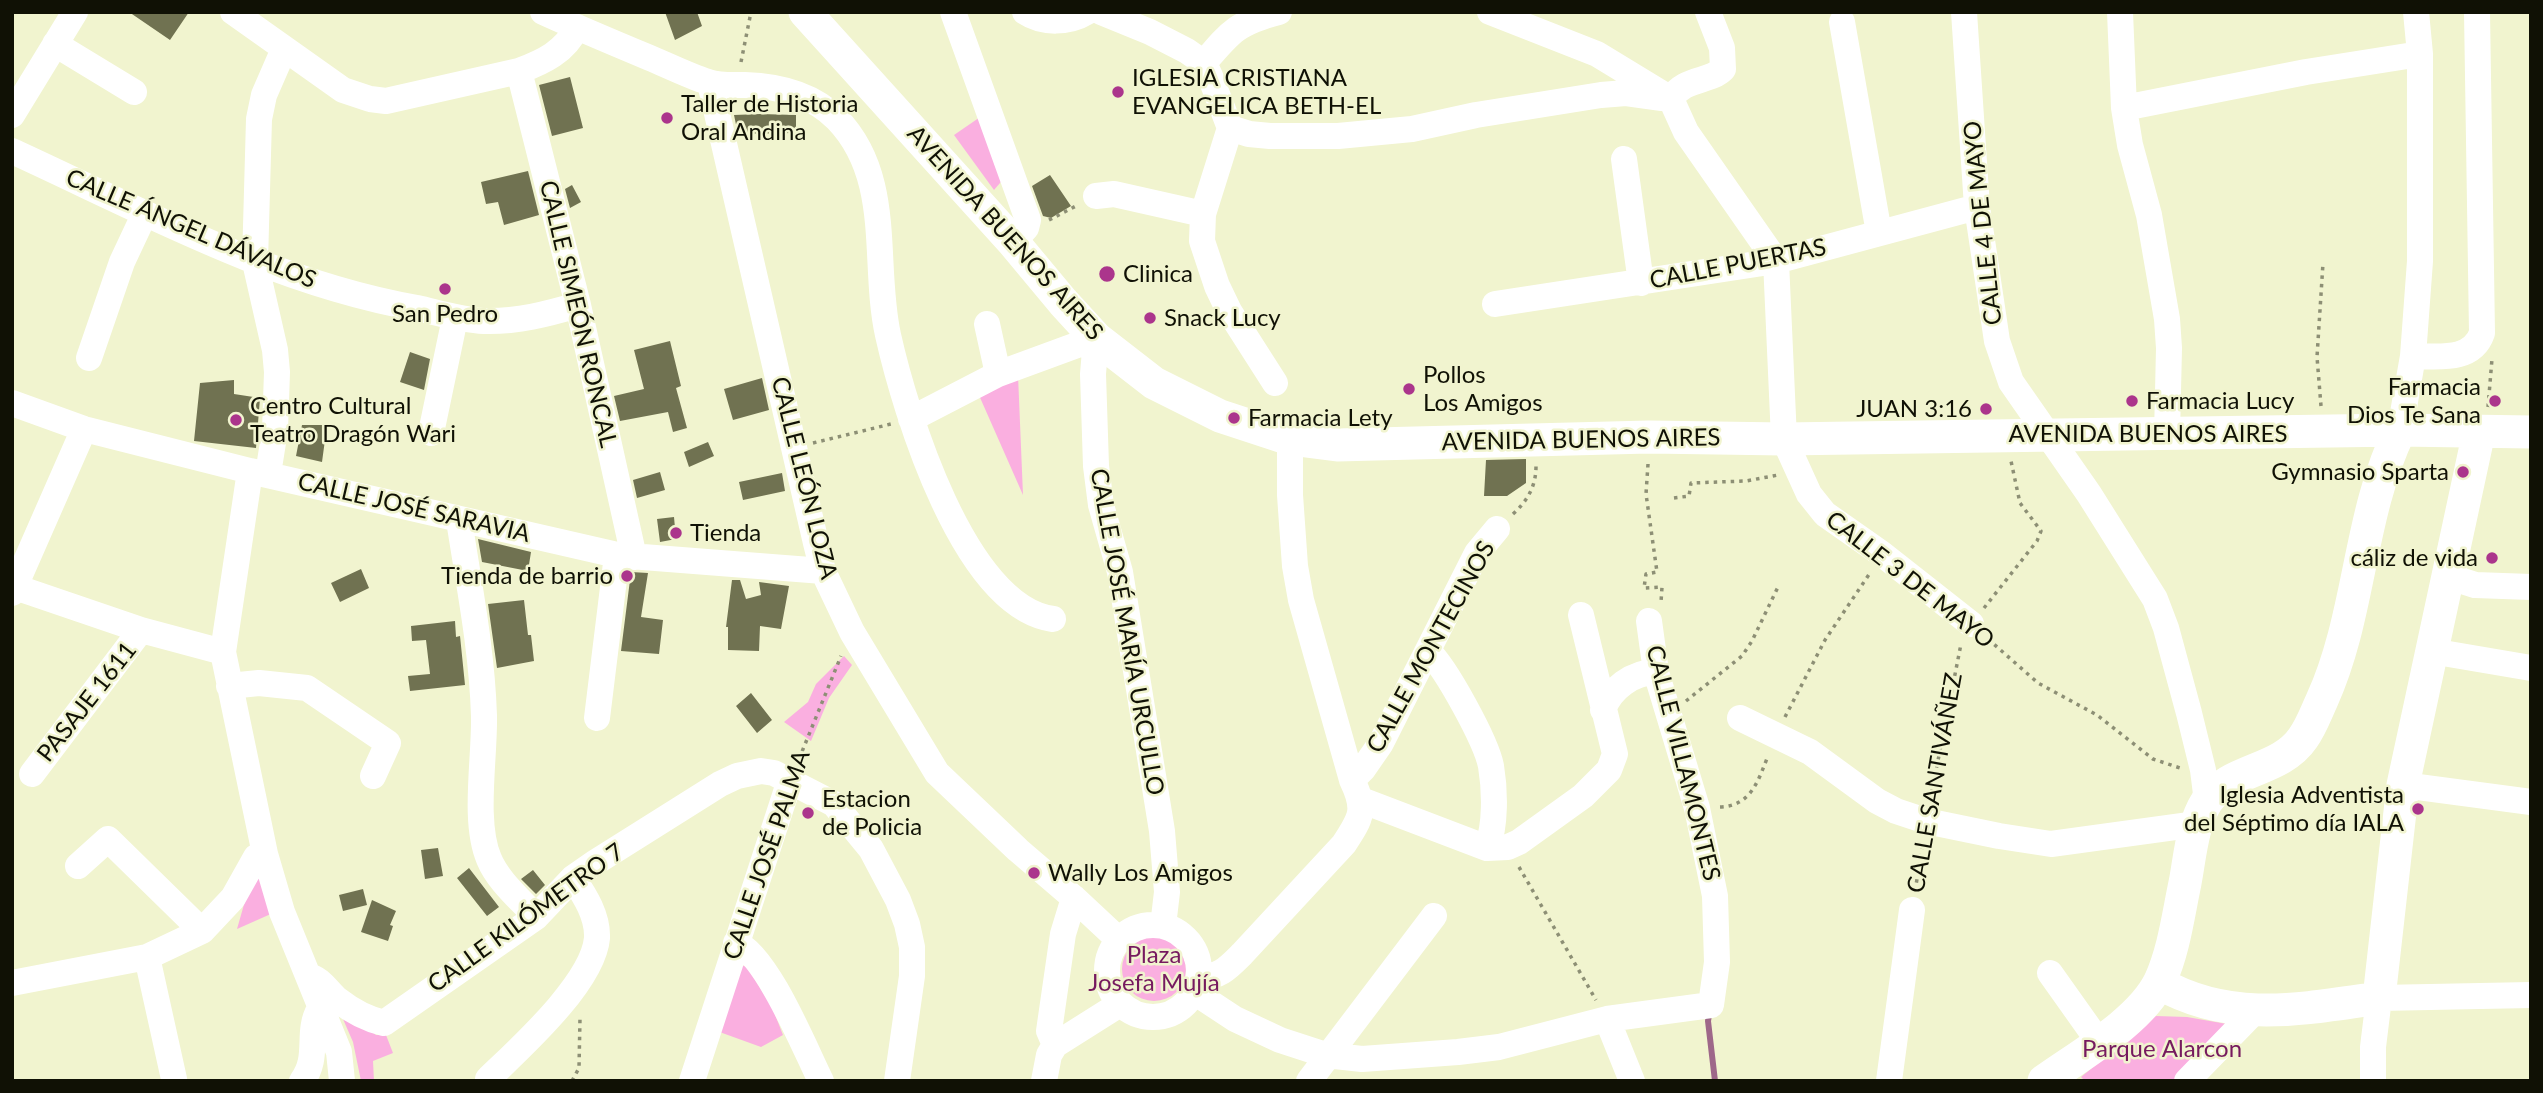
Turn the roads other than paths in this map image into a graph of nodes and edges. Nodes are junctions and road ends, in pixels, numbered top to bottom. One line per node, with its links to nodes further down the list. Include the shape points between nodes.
1 (233, 12): 19 (street)
2 (543, 12): 17 (street)
3 (805, 12): 35 (main road, AVENIDA BUENOS AIRES)
4 (953, 12): 35 (street)
5 (1025, 12): 6 (street, via 1043,20 1070,19)
6 (1087, 12)
7 (1101, 12): 21 (street, via 1150,32)
8 (1279, 12): 21 (street, via 1239,27)
9 (1490, 12): 25 (street, via 1597,54)
10 (1708, 12): 25 (street, via 1722,48 1723,69 1681,87)
11 (1964, 12): 32 (street, CALLE 4 DE MAYO)
12 (2120, 12): 26 (street)
13 (2416, 12): 20 (street)
14 (2477, 12): 45 (street, via 2482,333 2465,353)
15 (69, 14): 18 (street)
16 (1842, 22): 36 (street)
17 (577, 27): 22 (street, via 557,52); 23 (street)
18 (55, 44): 24 (street); 27 (street)
19 (284, 49): 22 (street, via 343,90 386,101); 38 (street, via 259,119)
20 (2420, 54): 26 (street); 45 (street, via 2420,261)
21 (1204, 63): 28 (street)
22 (519, 71): 41 (street, CALLE SIMEÓN RONCAL)
23 (710, 83): 50 (street, via 768,86 814,101 853,139 875,193 888,333); 64 (street, CALLE LEÓN LOZA)
24 (134, 92)
25 (1671, 99): 28 (street, via 1601,95 1412,129 1338,136 1270,136); 37 (street, via 1686,132)
26 (2124, 108): 57 (street, via 2150,215 2165,307)
27 (12, 116)
28 (1230, 128): 34 (street)
29 (12, 151): 33 (street, CALLE ÁNGEL DÁVALOS)
30 (1624, 159): 39 (street)
31 (1096, 195): 34 (street, via 1114,194)
32 (1977, 207): 36 (street, CALLE PUERTAS); 56 (street, CALLE 4 DE MAYO, via 1997,341 2011,382)
33 (145, 213): 38 (street, CALLE ÁNGEL DÁVALOS); 46 (street, via 122,262)
34 (1203, 214): 48 (street, via 1202,241 1217,286)
35 (1021, 231): 44 (main road, AVENIDA BUENOS AIRES, via 1063,302)
36 (1879, 233): 37 (street, CALLE PUERTAS)
37 (1776, 261): 39 (street, CALLE PUERTAS); 59 (street, CALLE 3 DE MAYO)
38 (255, 262): 42 (street, CALLE ÁNGEL DÁVALOS, via 346,293); 60 (street, via 277,372 275,430)
39 (1641, 283): 40 (street, CALLE PUERTAS)
40 (1495, 304)
41 (578, 305): 42 (street, CALLE ÁNGEL DÁVALOS, via 503,321); 63 (street, CALLE SIMEÓN RONCAL)
42 (455, 318): 53 (street)
43 (987, 324): 47 (street)
44 (1096, 338): 47 (street); 58 (main road, AVENIDA BUENOS AIRES, via 1154,383 1220,416); 97 (street, CALLE JOSÉ MARÍA URCULLO, via 1093,374 1098,479 1120,572 1162,831 1167,892)
45 (2413, 356): 52 (street)
46 (89, 358)
47 (998, 374): 50 (street)
48 (1275, 383)
49 (12, 403): 51 (street, CALLE JOSÉ SARAVIA)
50 (911, 419): 69 (street, via 956,526 979,567 1018,604)
51 (84, 429): 60 (street, CALLE JOSÉ SARAVIA); 67 (street)
52 (2400, 430): 54 (main road, AVENIDA BUENOS AIRES); 57 (main road, AVENIDA BUENOS AIRES); 87 (main road, via 2377,484 2342,652 2304,738 2291,753)
53 (430, 432)
54 (2479, 432): 55 (main road, AVENIDA BUENOS AIRES); 65 (main road)
55 (2531, 432)
56 (2046, 435): 57 (main road, AVENIDA BUENOS AIRES); 59 (main road, AVENIDA BUENOS AIRES); 87 (street, CALLE 4 DE MAYO, via 2155,599 2166,628)
57 (2167, 435)
58 (1290, 439): 59 (main road, AVENIDA BUENOS AIRES, via 1338,445 1649,437); 86 (street, via 1290,495 1301,600)
59 (1790, 453): 71 (street, CALLE 3 DE MAYO, via 1809,494 1825,514)
60 (259, 473): 61 (street, CALLE JOSÉ SARAVIA); 75 (street)
61 (459, 520): 63 (street, CALLE JOSÉ SARAVIA); 96 (street, via 484,715 482,829 496,872)
62 (1497, 529): 73 (street, CALLE MONTECINOS, via 1477,552)
63 (626, 556): 64 (street, CALLE JOSÉ SARAVIA); 80 (street, CALLE SIMEÓN RONCAL)
64 (823, 571): 93 (street, CALLE LEÓN LOZA, via 852,632 937,773)
65 (2447, 576): 66 (street, via 2475,585); 74 (main road)
66 (2531, 587)
67 (13, 588): 72 (street)
68 (1581, 615): 79 (street)
69 (1053, 619)
70 (1649, 621): 77 (street, CALLE VILLAMONTES)
71 (1971, 624)
72 (141, 631): 75 (street); 82 (street, PASAJE 1611)
73 (1427, 651): 86 (street, CALLE MONTECINOS, via 1363,769); 89 (street, via 1445,671 1490,764 1491,832)
74 (2431, 651): 76 (street); 85 (main road)
75 (223, 652): 78 (street)
76 (2531, 668)
77 (1656, 672): 79 (street, via 1615,689); 112 (street, CALLE VILLAMONTES, via 1697,808 1715,896 1717,962 1711,1005)
78 (229, 686): 83 (street, via 259,683 307,688 388,743); 90 (street)
79 (1603, 710): 89 (street, via 1615,754 1609,770 1583,796 1519,842)
80 (597, 718)
81 (1740, 718): 87 (street, via 1810,752 1896,811 1999,836 2051,844)
82 (32, 774)
83 (373, 776)
84 (790, 780): 92 (street, CALLE KILÓMETRO 7, via 761,771 737,776); 100 (street, CALLE JOSÉ PALMA); 124 (street, CALLE KILÓMETRO 7, via 834,804 852,825 881,868 908,924 912,976)
85 (2403, 785): 88 (street); 108 (main road)
86 (1357, 790): 89 (street); 106 (street, via 1358,820 1344,844 1227,970)
87 (2202, 798): 105 (main road, via 2170,954)
88 (2531, 802)
89 (1497, 848)
90 (265, 854): 98 (street, via 256,857 233,898); 103 (street)
91 (78, 866): 98 (street, via 108,839)
92 (573, 878): 96 (street, CALLE KILÓMETRO 7); 119 (street, via 595,918 594,951 578,985)
93 (1074, 898): 99 (street, CALLE LEÓN LOZA); 114 (street, via 1063,934 1049,1031)
94 (1912, 910): 128 (street, CALLE SANTIVÁÑEZ)
95 (1434, 916): 115 (street)
96 (536, 917): 103 (street, CALLE KILÓMETRO 7, via 384,1023 360,1014)
97 (1163, 926): 99 (street, via 1146,925); 106 (street, via 1185,938 1194,950)
98 (202, 931): 101 (street)
99 (1119, 940): 109 (street, via 1108,963 1107,978)
100 (736, 943): 122 (street, CALLE JOSÉ PALMA); 123 (street, via 748,950 772,984)
101 (147, 957): 104 (street); 118 (street)
102 (2050, 974): 113 (street)
103 (308, 976): 110 (street)
104 (12, 983)
105 (2159, 983): 111 (main road, via 2204,1001); 113 (main road, via 2142,1006)
106 (1197, 985): 109 (street, via 1185,1004 1160,1017 1132,1013); 115 (street, via 1235,1019)
107 (2531, 995): 108 (street)
108 (2379, 998): 111 (main road); 130 (street)
109 (1120, 1004): 114 (street)
110 (322, 1009): 120 (street, via 314,1020 312,1064); 121 (street, via 339,1052)
111 (2254, 1012): 117 (street)
112 (1607, 1020): 116 (street); 127 (street)
113 (2099, 1042): 129 (main road)
114 (1055, 1045): 125 (street)
115 (1326, 1055): 116 (street); 126 (street)
116 (1414, 1068)
117 (2195, 1078)
118 (174, 1079)
119 (488, 1079)
120 (302, 1081)
121 (342, 1081)
122 (692, 1081)
123 (821, 1081)
124 (897, 1081)
125 (1044, 1081)
126 (1309, 1081)
127 (1632, 1081)
128 (1889, 1081)
129 (2044, 1081)
130 (2373, 1081)

